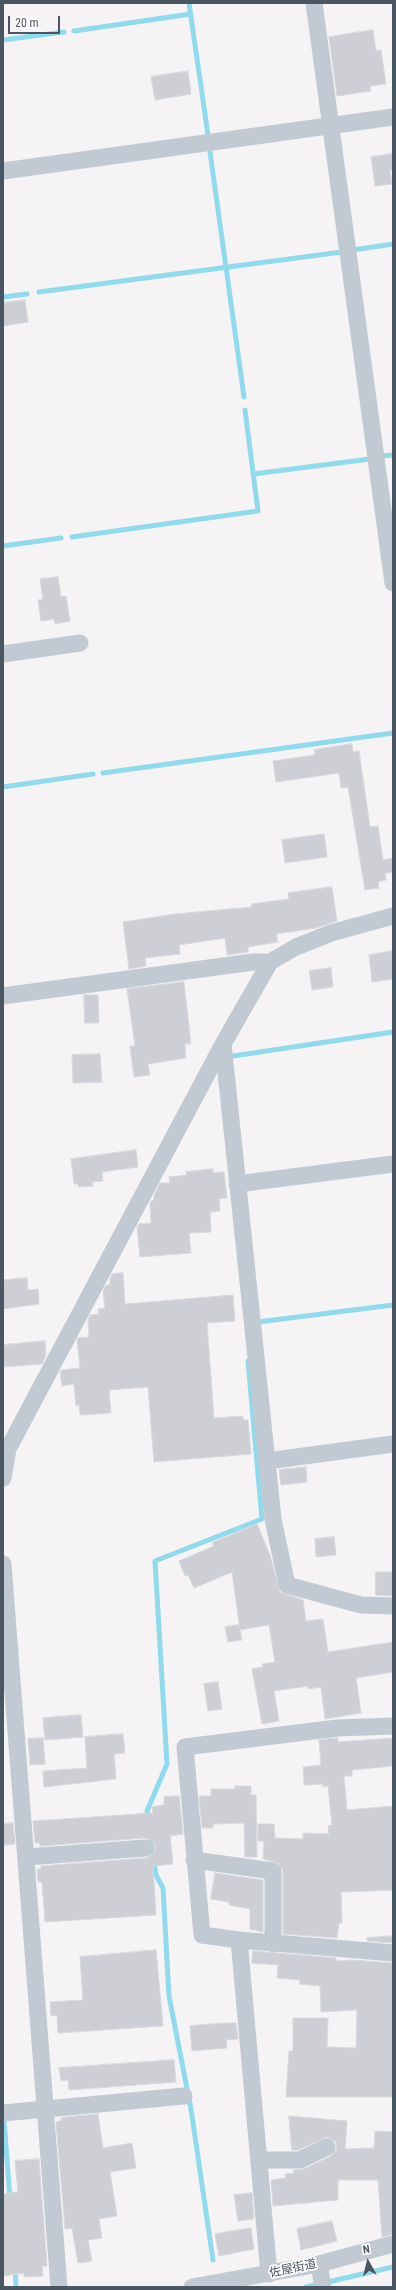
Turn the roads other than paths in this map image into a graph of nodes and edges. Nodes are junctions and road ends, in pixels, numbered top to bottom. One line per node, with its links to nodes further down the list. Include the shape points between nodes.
1 (314, 3): 3 (street)
2 (393, 117): 3 (street)
3 (331, 126): 4 (street); 5 (street)
4 (3, 171)
5 (393, 583)
6 (80, 643): 7 (street)
7 (3, 654)
8 (393, 916): 9 (street, via 331,933 296,947)
9 (270, 962): 10 (street, via 253,962); 11 (street)
10 (3, 996)
11 (223, 1044): 13 (street); 14 (street)
12 (393, 1164): 13 (street)
13 (237, 1184): 16 (street)
14 (9, 1437): 17 (street)
15 (393, 1444): 16 (street)
16 (267, 1460): 19 (street, via 273,1519 287,1586 361,1605)
17 (3, 1478)
18 (3, 1564): 22 (street)
19 (393, 1606)
20 (393, 1726): 23 (street, via 337,1728 184,1747)
21 (144, 1848): 22 (street)
22 (27, 1857): 28 (street)
23 (194, 1860): 24 (street, via 202,1935); 25 (street, via 273,1871)
24 (239, 1940): 25 (street); 31 (street)
25 (273, 1944): 26 (street)
26 (393, 1953)
27 (184, 2096): 28 (street)
28 (46, 2110): 29 (street); 35 (street)
29 (3, 2113)
30 (327, 2147): 31 (street, via 300,2160)
31 (259, 2160): 33 (street)
32 (393, 2244): 34 (street, 佐屋街道)
33 (269, 2274): 34 (street, 佐屋街道); 36 (street, 佐屋街道)
34 (321, 2276)
35 (59, 2287)
36 (192, 2287)

